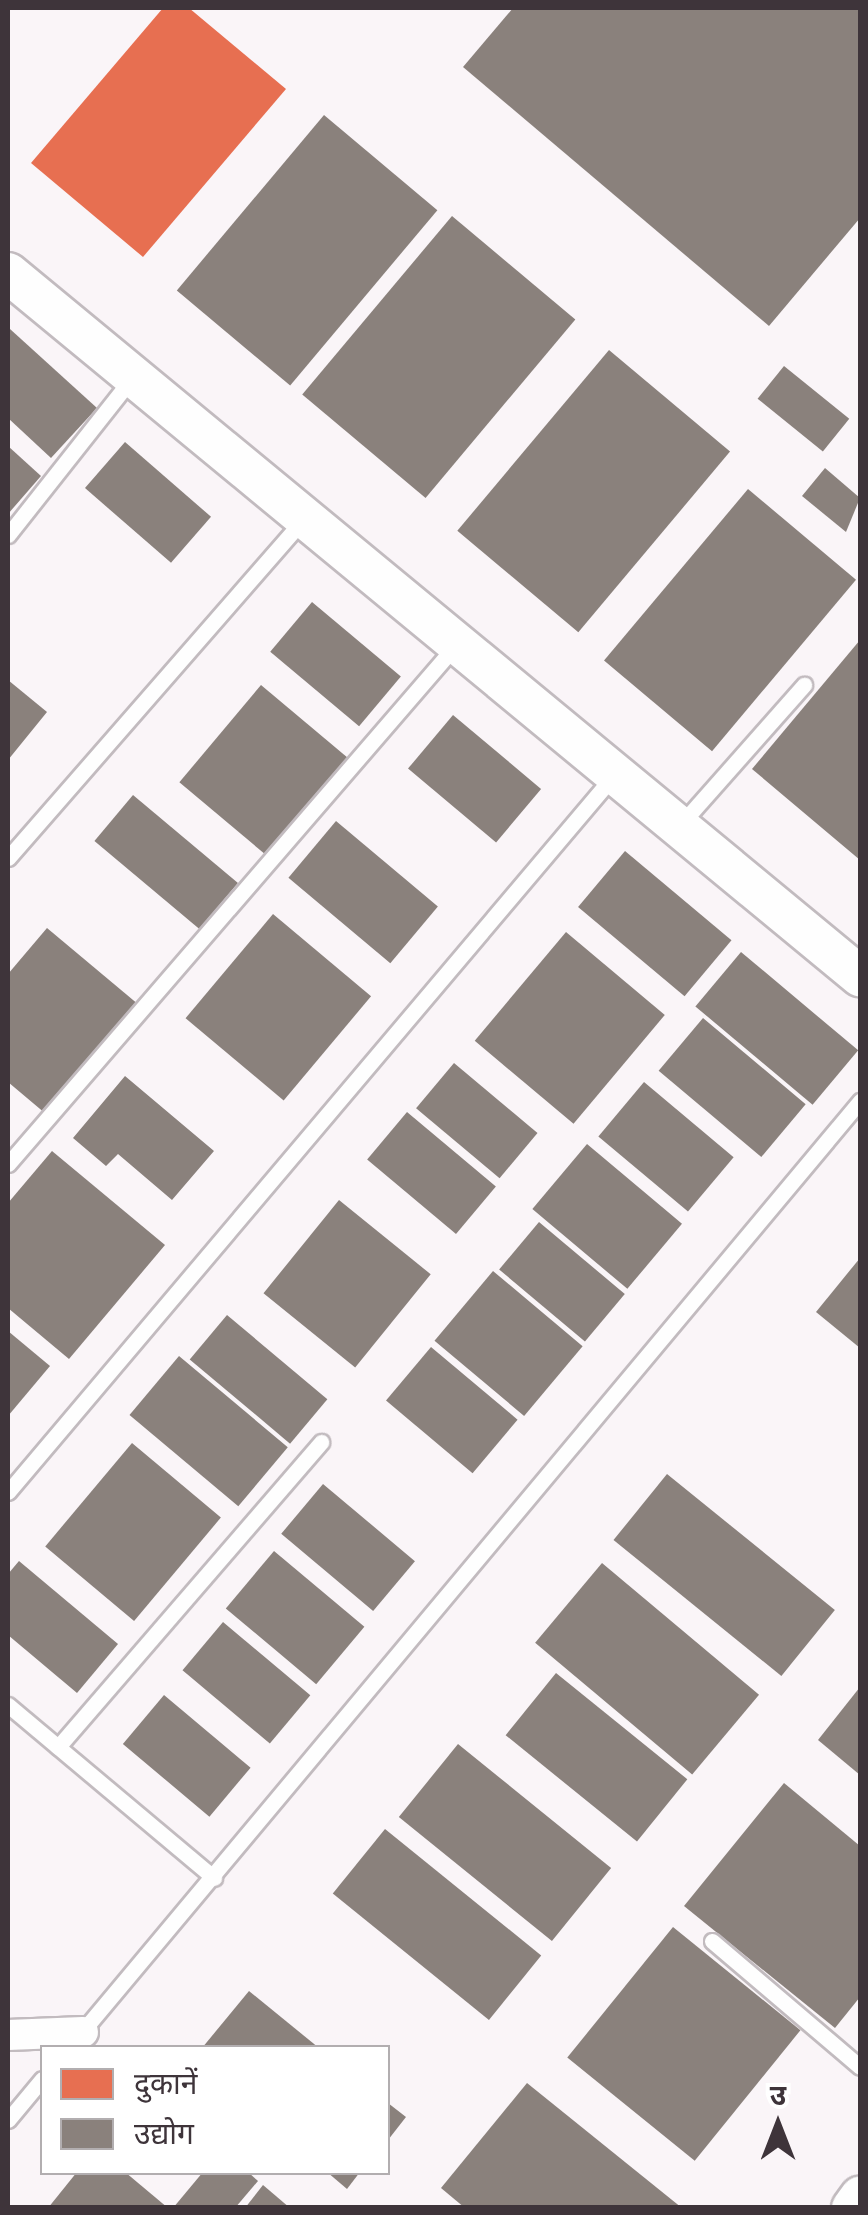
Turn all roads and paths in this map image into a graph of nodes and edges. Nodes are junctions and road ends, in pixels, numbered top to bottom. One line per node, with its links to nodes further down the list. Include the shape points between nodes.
1 (8, 274): 2 (street)
2 (134, 376): 3 (street); 4 (lane)
3 (305, 518): 5 (street); 9 (lane)
4 (8, 534)
5 (458, 644): 7 (street); 12 (lane)
6 (804, 685): 8 (lane)
7 (616, 774): 8 (street); 14 (lane)
8 (679, 826): 10 (street)
9 (8, 858)
10 (860, 976)
11 (860, 1101): 17 (lane)
12 (8, 1164)
13 (321, 1442): 16 (lane)
14 (8, 1492)
15 (8, 1705): 16 (lane)
16 (58, 1747): 17 (lane)
17 (214, 1878): 20 (lane)
18 (712, 1941): 21 (lane)
19 (8, 2034): 20 (street)
20 (76, 2040)
21 (860, 2066)
22 (40, 2080): 23 (lane)
23 (8, 2120)
24 (860, 2198): 25 (street)
25 (852, 2208)

